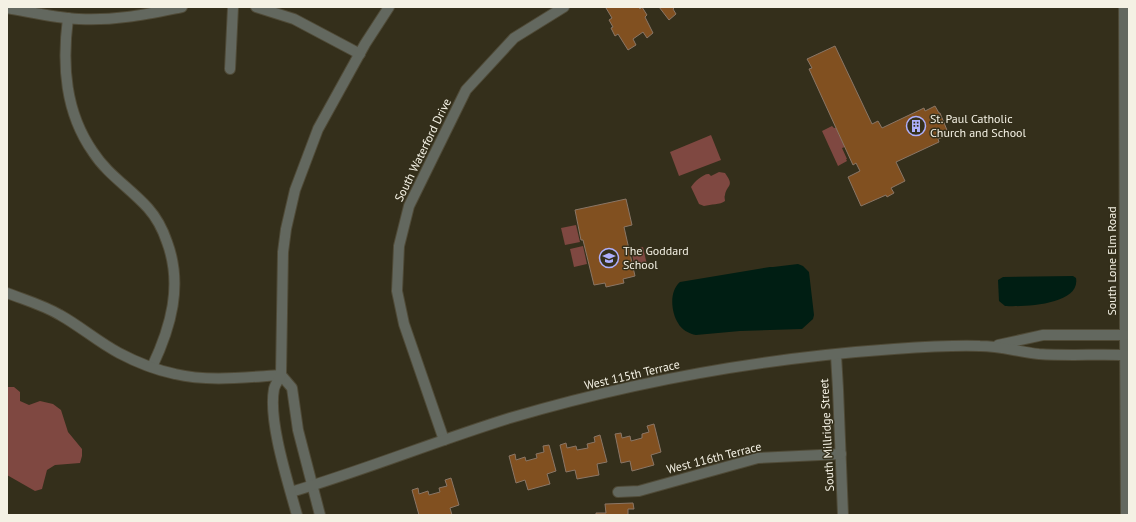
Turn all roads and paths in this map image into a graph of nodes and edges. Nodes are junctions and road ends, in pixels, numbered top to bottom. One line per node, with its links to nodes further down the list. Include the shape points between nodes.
1 (182, 7): 8 (street, via 128,18)
2 (233, 7): 10 (street)
3 (256, 7): 9 (street, via 294,19)
4 (389, 7): 9 (street)
5 (564, 7): 18 (street, South Waterford Drive, via 514,38 466,90 409,206 399,246 397,291 404,324)
6 (1124, 7): 12 (street, South Lone Elm Road)
7 (7, 8): 8 (street)
8 (68, 18): 16 (street, via 66,77 80,126 92,152 149,209 164,235 173,262 173,305 165,336)
9 (360, 54): 17 (street, via 318,129 295,190 283,252)
10 (230, 69)
11 (7, 292): 16 (street, via 46,307 119,353)
12 (1125, 335): 13 (street, West 115th Terrace, via 1043,335); 15 (street, South Lone Elm Road)
13 (992, 346): 14 (street, West 115th Terrace, via 893,349); 15 (street, West 115th Terrace, via 1039,354)
14 (836, 355): 18 (street, West 115th Terrace, via 744,366 659,381 511,418); 19 (street, South Millridge Street)
15 (1125, 355): 26 (street, South Lone Elm Road)
16 (152, 367): 17 (street, via 176,375 203,378)
17 (281, 376): 20 (street, via 292,388 298,430); 21 (street, via 274,387 274,411)
18 (444, 440): 20 (street, West 115th Terrace)
19 (841, 454): 22 (street, West 116th Terrace, via 758,458 639,491); 25 (street, South Millridge Street)
20 (313, 486): 21 (street, West 115th Terrace); 24 (street)
21 (291, 492): 23 (street)
22 (618, 492)
23 (297, 515)
24 (320, 515)
25 (843, 515)
26 (1126, 515)

